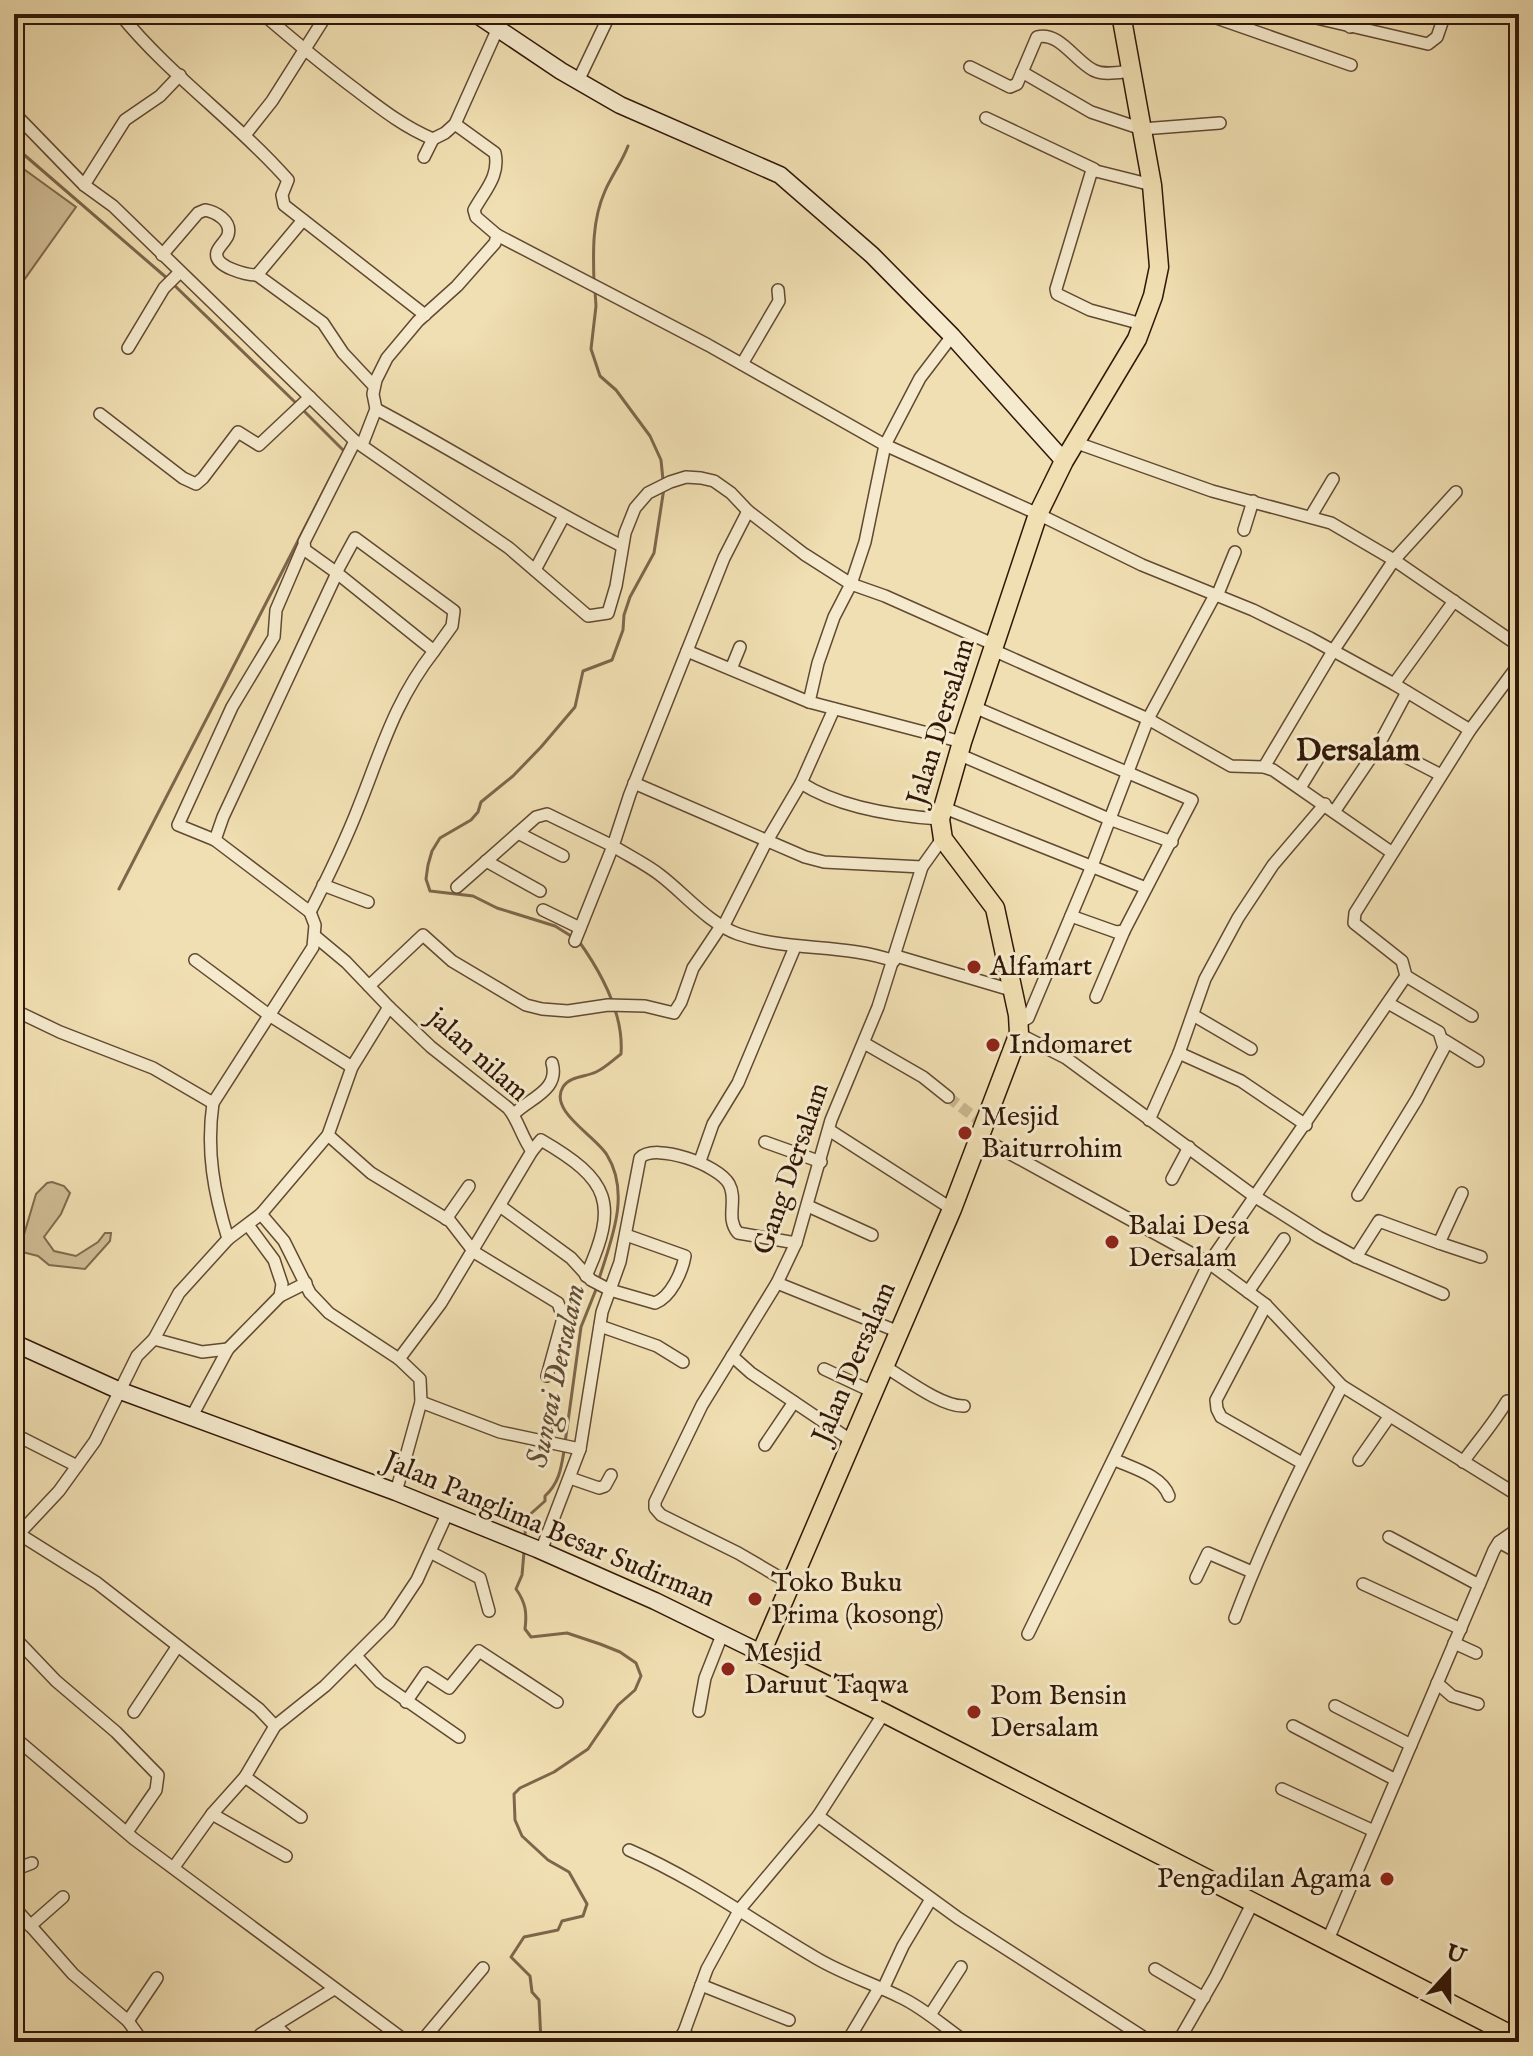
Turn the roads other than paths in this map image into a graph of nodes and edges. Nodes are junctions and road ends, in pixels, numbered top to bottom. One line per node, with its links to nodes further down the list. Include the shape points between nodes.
1 (120, 14): 19 (street)
2 (263, 14): 14 (street)
3 (327, 14): 14 (street)
4 (476, 14): 13 (main road)
5 (610, 14): 20 (street)
6 (1121, 14): 17 (main road, Jalan Dersalam)
7 (1178, 14): 8 (street)
8 (1203, 14): 15 (street)
9 (1299, 14): 12 (street)
10 (1355, 14): 12 (street)
11 (1445, 14): 12 (street, via 1437,37 1428,44)
12 (1350, 27)
13 (498, 28): 20 (main road); 24 (street)
14 (304, 51): 26 (street); 27 (street, via 388,114)
15 (1351, 65)
16 (970, 67): 18 (street, via 1010,87)
17 (1132, 71): 18 (street, via 1094,71 1043,35 1037,37); 25 (main road, Jalan Dersalam)
18 (1022, 72): 25 (street, via 1091,112)
19 (180, 75): 26 (street); 30 (street, via 125,120)
20 (578, 81): 40 (main road, via 620,105 780,175 872,255)
21 (14, 113): 30 (street)
22 (986, 118): 29 (street)
23 (1220, 123): 25 (street)
24 (455, 124): 27 (street); 33 (street, via 495,153 498,166 474,210)
25 (1142, 129): 31 (main road, Jalan Dersalam)
26 (245, 135): 32 (street, via 288,180 284,205)
27 (433, 139): 28 (street)
28 (424, 157)
29 (1094, 169): 31 (street); 39 (street, via 1056,292 1090,310)
30 (84, 185): 34 (street)
31 (1152, 185): 39 (main road, Jalan Dersalam, via 1159,267)
32 (303, 220): 35 (street); 38 (street)
33 (497, 235): 38 (street, via 457,286); 42 (street)
34 (162, 255): 35 (street, via 205,210 219,215 228,227 216,255 223,264); 36 (street)
35 (257, 275): 43 (street, via 323,323)
36 (174, 278): 41 (street); 44 (street)
37 (778, 290): 42 (street, via 779,301)
38 (425, 315): 43 (street, via 387,358)
39 (1142, 324): 48 (main road, Jalan Dersalam)
40 (952, 336): 49 (street, via 920,378); 50 (main road)
41 (128, 348)
42 (742, 364): 49 (street)
43 (374, 386): 45 (street)
44 (303, 404): 46 (street, via 259,445 238,432 196,484); 47 (street)
45 (376, 409): 47 (street); 56 (street)
46 (100, 414)
47 (359, 443): 60 (street); 63 (street)
48 (1077, 443): 50 (main road, Jalan Dersalam); 53 (street)
49 (885, 445): 55 (street); 65 (street)
50 (1064, 461): 55 (main road, Jalan Dersalam)
51 (1333, 479): 57 (street)
52 (1456, 492): 62 (street)
53 (1253, 501): 57 (street); 58 (street)
54 (748, 511): 59 (street, via 714,481 686,477 648,493 635,508); 65 (street); 72 (street)
55 (1038, 514): 66 (street); 70 (main road, Jalan Dersalam)
56 (564, 516): 59 (street); 63 (street)
57 (1311, 516): 62 (street)
58 (1244, 530)
59 (622, 546): 63 (street, via 608,613 599,616 588,616)
60 (303, 547): 64 (street); 97 (street, via 276,610 274,637 232,707 178,825)
61 (1235, 552): 66 (street)
62 (1394, 560): 67 (street); 73 (street)
63 (535, 570)
64 (336, 573): 71 (street); 71 (street, via 355,538 454,611 452,626); 97 (street)
65 (851, 584): 70 (street); 78 (street, via 834,617)
66 (1216, 596): 73 (street); 81 (street)
67 (1454, 601): 68 (street); 76 (street)
68 (1519, 646)
69 (740, 647): 75 (street)
70 (994, 648): 79 (main road, Jalan Dersalam); 81 (street)
71 (434, 651): 106 (street, via 414,677 384,737)
72 (687, 651): 75 (street); 89 (street)
73 (1333, 651): 76 (street); 86 (street)
74 (1519, 664): 82 (street)
75 (731, 669): 78 (street)
76 (1394, 684): 77 (street)
77 (1407, 692): 82 (street); 92 (street, via 1376,750)
78 (809, 702): 80 (street)
79 (974, 707): 83 (main road, Jalan Dersalam); 87 (street)
80 (834, 709): 83 (street); 90 (street)
81 (1148, 719): 86 (street, via 1231,766); 87 (street)
82 (1470, 730): 88 (street)
83 (960, 748): 93 (main road, Jalan Dersalam); 94 (street)
84 (1322, 752): 91 (street)
85 (1408, 758): 88 (street)
86 (1264, 767): 91 (street)
87 (1128, 771): 94 (street); 99 (street, via 1192,800)
88 (1441, 775): 101 (street)
89 (634, 783): 98 (street); 100 (street)
90 (801, 783): 93 (street, via 844,802 912,817); 98 (street)
91 (1300, 788): 92 (street)
92 (1330, 808): 101 (street); 130 (street, via 1273,865 1205,979)
93 (941, 813): 96 (main road, Jalan Dersalam); 104 (street)
94 (1109, 819): 99 (street); 104 (street)
95 (518, 833): 100 (street, via 547,814); 102 (street); 103 (street)
96 (942, 839): 105 (street, Gang Dersalam); 124 (main road, Jalan Dersalam, via 995,908)
97 (215, 840): 112 (street)
98 (767, 842): 105 (street, via 824,862); 114 (street)
99 (1172, 842): 108 (street)
100 (613, 846): 114 (street, via 657,872); 115 (street)
101 (1391, 852): 122 (street, via 1354,923 1402,961)
102 (563, 856)
103 (486, 861): 107 (street); 109 (street)
104 (1092, 866): 108 (street); 113 (street)
105 (922, 867): 120 (street, Gang Dersalam)
106 (323, 885): 110 (street); 112 (street)
107 (457, 887)
108 (1146, 888): 116 (street)
109 (540, 891)
110 (368, 902)
111 (543, 910): 115 (street)
112 (310, 912): 117 (street)
113 (1071, 916): 116 (street); 132 (street)
114 (722, 926): 119 (street); 123 (street, via 693,968 674,1013 645,1006 542,1009 517,1001 452,961 423,935)
115 (580, 928): 118 (street)
116 (1124, 931): 125 (street)
117 (316, 937): 123 (street, jalan nilam); 129 (street)
118 (575, 941)
119 (795, 947): 120 (street); 151 (street)
120 (895, 959): 124 (street); 134 (street, Gang Dersalam)
121 (195, 960): 129 (street)
122 (1406, 976): 126 (street); 131 (street)
123 (369, 986): 127 (street, jalan nilam)
124 (1011, 990): 132 (main road, Jalan Dersalam)
125 (1096, 997)
126 (1388, 1003): 133 (street); 144 (street)
127 (389, 1007): 139 (street); 142 (street, jalan nilam)
128 (14, 1010): 141 (street, via 153,1068)
129 (269, 1015): 139 (street); 141 (street)
130 (1193, 1015): 135 (street); 136 (street)
131 (1472, 1016)
132 (1019, 1029): 143 (street); 145 (main road, Jalan Dersalam)
133 (1444, 1040): 137 (street); 156 (street, via 1440,1058)
134 (864, 1043): 140 (street); 146 (street, Gang Dersalam)
135 (1251, 1049)
136 (1179, 1053): 143 (street); 144 (street, via 1241,1081)
137 (1478, 1061)
138 (552, 1063): 142 (street, via 550,1086)
139 (352, 1067): 147 (street)
140 (948, 1097)
141 (213, 1103): 166 (street, via 210,1164)
142 (514, 1114): 150 (street, jalan nilam)
143 (1149, 1120): 149 (street)
144 (1306, 1125): 157 (street)
145 (982, 1128): 160 (main road, Jalan Dersalam); 173 (street)
146 (829, 1130): 152 (street, Gang Dersalam); 160 (street)
147 (328, 1135): 161 (street); 162 (street, via 371,1173)
148 (765, 1142): 152 (street)
149 (1189, 1147): 153 (street); 157 (street)
150 (532, 1151): 158 (street); 175 (street, jalan nilam, via 541,1140 602,1190 606,1206)
151 (700, 1161): 164 (street, via 645,1153 635,1173); 168 (street, via 729,1183 731,1222 738,1233)
152 (821, 1162): 159 (street, Gang Dersalam)
153 (1172, 1179)
154 (469, 1186): 162 (street)
155 (1462, 1193): 169 (street)
156 (1358, 1195)
157 (1254, 1196): 171 (street); 173 (street)
158 (500, 1206): 170 (street); 175 (street)
159 (808, 1206): 165 (street); 168 (street, Gang Dersalam)
160 (952, 1209): 182 (main road, Jalan Dersalam)
161 (261, 1214): 163 (street); 174 (street, via 284,1241)
162 (446, 1219): 170 (street)
163 (248, 1225): 166 (street); 179 (street, via 274,1260)
164 (626, 1235): 175 (street); 175 (street, via 681,1253 685,1260 670,1290 658,1302)
165 (872, 1235)
166 (228, 1239): 183 (street, via 179,1293)
167 (1284, 1239): 177 (street)
168 (796, 1243): 176 (street, Gang Dersalam)
169 (1439, 1243): 171 (street, via 1379,1221); 172 (street)
170 (474, 1252): 187 (street); 191 (street, via 558,1303 563,1318)
171 (1356, 1257): 178 (street)
172 (1481, 1257)
173 (1209, 1263): 177 (street); 205 (street)
174 (306, 1283): 179 (street); 187 (street, via 329,1313)
175 (597, 1283): 181 (street)
176 (777, 1283): 182 (street); 186 (street, Gang Dersalam)
177 (1248, 1292): 180 (street)
178 (1443, 1294)
179 (280, 1296): 185 (street)
180 (1266, 1305): 192 (street); 208 (street, via 1216,1400 1217,1409 1221,1417)
181 (600, 1326): 188 (street, via 657,1346); 204 (street)
182 (899, 1332): 189 (main road, Jalan Dersalam)
183 (154, 1339): 185 (street, via 202,1352); 193 (street, via 137,1356)
184 (14, 1343): 193 (main road, Jalan Panglima Besar Sudirman)
185 (228, 1349): 199 (street)
186 (732, 1356): 197 (street); 225 (street, Gang Dersalam, via 702,1405 655,1502 656,1511)
187 (399, 1359): 196 (street, via 420,1379)
188 (683, 1362)
189 (884, 1366): 194 (main road, Jalan Dersalam); 198 (street, via 939,1399)
190 (824, 1369): 194 (street)
191 (547, 1376)
192 (1342, 1386): 200 (street); 208 (street)
193 (118, 1390): 199 (main road, Jalan Panglima Besar Sudirman); 209 (street)
194 (873, 1392): 202 (main road, Jalan Dersalam)
195 (1507, 1401): 207 (street)
196 (421, 1402): 204 (street, via 500,1432); 212 (street)
197 (794, 1402): 202 (street); 203 (street)
198 (964, 1406)
199 (192, 1416): 212 (main road, Jalan Panglima Besar Sudirman)
200 (1389, 1417): 206 (street); 207 (street)
201 (14, 1434): 209 (street)
202 (852, 1441): 225 (main road, Jalan Dersalam)
203 (765, 1445)
204 (574, 1448): 211 (street)
205 (1115, 1460): 213 (street, via 1154,1478); 231 (street)
206 (1359, 1460)
207 (1463, 1462): 214 (street)
208 (1302, 1463): 223 (street)
209 (77, 1466): 217 (street)
210 (611, 1475): 211 (street, via 599,1488)
211 (570, 1478): 220 (street)
212 (396, 1492): 215 (main road, Jalan Panglima Besar Sudirman)
213 (1169, 1496)
214 (1519, 1496)
215 (447, 1514): 220 (main road, Jalan Panglima Besar Sudirman); 221 (street)
216 (1519, 1528): 219 (street)
217 (16, 1537): 235 (street, via 97,1583)
218 (1389, 1537): 227 (street)
219 (1499, 1542): 222 (street); 227 (street)
220 (539, 1550): 232 (main road, Jalan Panglima Besar Sudirman)
221 (430, 1552): 228 (street, via 480,1578); 238 (street, via 389,1622)
222 (1519, 1553)
223 (1252, 1572): 224 (street, via 1208,1553); 229 (street)
224 (1196, 1578)
225 (791, 1584): 236 (main road, Jalan Dersalam)
226 (1363, 1584): 230 (street)
227 (1479, 1585): 230 (street)
228 (489, 1611)
229 (1235, 1618)
230 (1461, 1629): 234 (street)
231 (1028, 1634)
232 (722, 1635): 236 (main road, Jalan Panglima Besar Sudirman); 244 (street)
233 (14, 1637): 259 (street, via 158,1775 156,1790)
234 (1454, 1643): 237 (street); 239 (street)
235 (177, 1647): 245 (street); 247 (street)
236 (761, 1653): 246 (main road, Jalan Panglima Besar Sudirman)
237 (1476, 1653)
238 (356, 1656): 240 (street); 247 (street)
239 (1437, 1683): 242 (street, via 1452,1696); 251 (street)
240 (406, 1702): 241 (street, via 426,1673 449,1688 479,1651); 250 (street)
241 (557, 1702)
242 (1478, 1704)
243 (1335, 1706): 251 (street)
244 (699, 1711)
245 (134, 1712)
246 (884, 1713): 256 (street); 267 (main road, Jalan Panglima Besar Sudirman)
247 (275, 1726): 252 (street)
248 (1293, 1726): 253 (street)
249 (14, 1737): 259 (street)
250 (459, 1737)
251 (1411, 1745): 253 (street)
252 (245, 1777): 255 (street); 257 (street)
253 (1396, 1780): 258 (street)
254 (1282, 1789): 258 (street)
255 (212, 1814): 261 (street); 263 (street)
256 (818, 1816): 266 (street); 269 (street)
257 (301, 1817)
258 (1374, 1831): 271 (street)
259 (127, 1832): 263 (street)
260 (629, 1850): 269 (street)
261 (286, 1856)
262 (32, 1863): 264 (street)
263 (174, 1867): 277 (street)
264 (14, 1870)
265 (63, 1897): 270 (street)
266 (931, 1899): 278 (street); 294 (street)
267 (1253, 1902): 271 (main road, Jalan Panglima Besar Sudirman); 279 (street)
268 (14, 1907): 270 (street)
269 (740, 1909): 276 (street); 278 (street, via 816,1958)
270 (30, 1926): 282 (street, via 73,1974)
271 (1327, 1942): 285 (main road, Jalan Panglima Besar Sudirman)
272 (961, 1967): 280 (street)
273 (483, 1968): 291 (street)
274 (1155, 1969): 279 (street)
275 (157, 1978): 282 (street)
276 (701, 1985): 281 (street); 284 (street)
277 (334, 1989): 283 (street); 290 (street)
278 (881, 1989): 280 (street); 293 (street)
279 (1204, 1998): 295 (street)
280 (930, 2015): 286 (street)
281 (789, 2020)
282 (128, 2021): 287 (street)
283 (275, 2025): 288 (street); 289 (street)
284 (681, 2037): 292 (street)
285 (1519, 2039)
286 (958, 2040)
287 (143, 2042)
288 (253, 2042)
289 (293, 2042)
290 (407, 2042)
291 (421, 2042)
292 (694, 2042)
293 (847, 2042)
294 (1151, 2042)
295 (1178, 2042)

